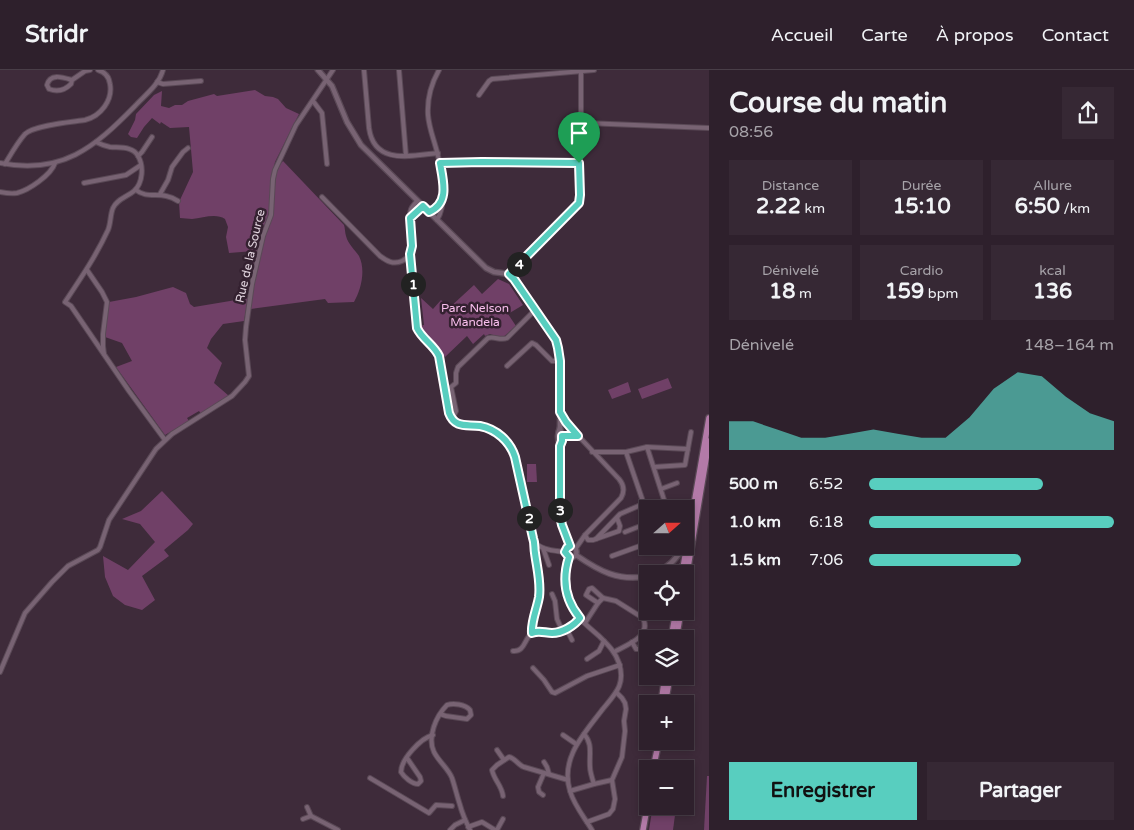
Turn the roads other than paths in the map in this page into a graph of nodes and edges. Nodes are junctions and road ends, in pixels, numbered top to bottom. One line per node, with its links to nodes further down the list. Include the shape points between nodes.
1 (90, 70): 12 (street)
2 (98, 70): 27 (street, via 107,75 111,87 109,101 102,110 91,119 31,130)
3 (163, 70): 14 (street)
4 (318, 70): 11 (street)
5 (333, 70): 11 (street, Rue de la Source)
6 (364, 70): 26 (street, via 372,140 383,152)
7 (399, 70): 26 (street)
8 (439, 70): 24 (street, via 428,108)
9 (581, 70): 10 (street); 15 (street, via 492,79); 17 (street)
10 (594, 70)
11 (328, 79): 16 (street, Rue de la Source); 39 (street, via 361,146)
12 (72, 80): 12 (street, via 57,77 47,85 52,91 64,89)
13 (202, 81): 14 (street)
14 (157, 82): 22 (street)
15 (479, 95)
16 (313, 101): 31 (street, via 322,113); 60 (street, Rue de la Source, via 296,125 275,170 271,215 252,284 246,327 249,376 232,396)
17 (579, 118): 18 (street); 19 (street, via 574,122)
18 (584, 123): 19 (street); 20 (street)
19 (578, 128): 30 (street)
20 (709, 128)
21 (152, 137): 25 (street)
22 (96, 142): 25 (street, via 132,150); 28 (street)
23 (188, 148): 36 (street, via 172,167)
24 (438, 153): 26 (street); 29 (street)
25 (138, 156): 32 (street)
26 (406, 156)
27 (3, 163): 28 (street, via 30,167)
28 (55, 163): 35 (street, via 46,175 22,190 13,194)
29 (440, 163): 30 (street); 40 (street)
30 (579, 163): 47 (street, via 579,203)
31 (327, 164)
32 (141, 165): 33 (street, via 126,175); 34 (street, via 142,173)
33 (84, 183)
34 (136, 190): 36 (street, via 143,194); 46 (street, via 115,205 109,228)
35 (0, 192)
36 (160, 194): 38 (street)
37 (322, 197): 45 (street, via 387,261 400,262)
38 (178, 201)
39 (417, 201): 41 (street); 43 (street, via 411,208)
40 (442, 201): 42 (street, via 438,208); 44 (street, via 442,211)
41 (423, 206): 42 (street); 43 (street)
42 (429, 212): 44 (street)
43 (410, 218): 45 (street)
44 (437, 220): 47 (street, via 486,268)
45 (410, 254): 54 (street, via 417,328 439,356)
46 (87, 270): 49 (street, via 107,302 102,346); 49 (street, via 65,302)
47 (509, 274): 48 (street)
48 (535, 310): 50 (street, via 552,334); 54 (street, via 507,338 488,338 458,367 456,383 451,387 456,410)
49 (104, 355): 60 (street)
50 (560, 361): 51 (street, via 552,360 532,343); 52 (street)
51 (507, 366)
52 (560, 412): 55 (street); 56 (street)
53 (709, 418): 72 (main road)
54 (452, 420): 79 (street, via 461,425 488,429 509,444)
55 (569, 426): 56 (street); 59 (street)
56 (560, 428): 58 (street)
57 (691, 432): 63 (street)
58 (560, 436): 59 (street); 80 (street, via 560,516)
59 (578, 436): 64 (street)
60 (164, 440): 110 (street, Rue de la Source, via 109,520 98,550 68,566 25,613)
61 (709, 441): 74 (main road)
62 (647, 447): 63 (street); 65 (street); 66 (street)
63 (688, 449): 66 (street, via 685,465)
64 (592, 452): 65 (street); 77 (street, via 619,479 624,490 616,504)
65 (626, 452): 69 (street)
66 (654, 467): 68 (street)
67 (677, 483): 68 (street)
68 (661, 489): 70 (street)
69 (643, 500)
70 (664, 500)
71 (639, 506): 73 (street)
72 (694, 514)
73 (617, 518): 78 (street); 78 (street, via 619,531)
74 (694, 519)
75 (639, 527): 76 (street)
76 (625, 532)
77 (585, 535): 78 (street, via 588,540); 83 (street)
78 (596, 539)
79 (536, 543): 82 (street); 99 (street, via 539,591)
80 (570, 546): 83 (street); 84 (street)
81 (639, 546): 87 (street)
82 (543, 548): 84 (street); 89 (street)
83 (576, 548): 85 (street)
84 (565, 552): 88 (street)
85 (576, 554): 88 (street); 91 (street, via 615,576)
86 (679, 555): 90 (street)
87 (612, 556)
88 (569, 557): 95 (street, via 566,588 571,605)
89 (549, 565)
90 (670, 565)
91 (639, 577)
92 (552, 594): 97 (street, via 557,619)
93 (603, 598): 94 (street); 94 (street, via 589,589 586,595); 98 (street, via 616,601 643,618)
94 (598, 603): 96 (street)
95 (580, 618): 96 (street); 97 (street)
96 (585, 623): 102 (street)
97 (564, 629): 99 (street, via 554,633); 101 (street)
98 (644, 630)
99 (532, 633): 105 (street, via 521,649)
100 (639, 638): 103 (street)
101 (572, 640)
102 (604, 641): 106 (street); 107 (street, via 599,651)
103 (632, 642): 104 (street); 106 (street)
104 (639, 649)
105 (513, 651)
106 (614, 652): 108 (street)
107 (587, 659)
108 (620, 665): 109 (street, via 587,676 555,693); 111 (street, via 621,678)
109 (533, 668)
110 (0, 672)
111 (616, 693): 113 (street); 124 (street, via 625,703 625,735 621,760)
112 (440, 714): 112 (street, via 452,704 468,706 471,716 466,719); 114 (street)
113 (584, 734): 116 (street); 125 (street, via 590,746)
114 (433, 735): 118 (street, via 418,744); 135 (street, via 434,750 450,775)
115 (563, 735): 116 (street)
116 (576, 744): 123 (street, via 569,763)
117 (497, 750): 119 (street)
118 (407, 758): 118 (street, via 401,772 418,784 420,777)
119 (504, 760): 121 (street, via 511,757 524,767); 128 (street, via 492,770)
120 (544, 762): 121 (street)
121 (546, 774): 123 (street); 127 (street, via 538,787 538,792)
122 (370, 778): 129 (street, via 429,813 436,805)
123 (568, 780): 126 (street)
124 (612, 780): 125 (street); 136 (street, via 615,799 612,811)
125 (594, 784): 126 (street)
126 (570, 791): 136 (street)
127 (543, 795)
128 (503, 796)
129 (452, 806)
130 (307, 808): 132 (street)
131 (645, 815): 142 (main road)
132 (312, 816): 133 (street); 138 (street)
133 (303, 819)
134 (503, 819): 140 (street)
135 (465, 820): 137 (street); 139 (street)
136 (587, 822): 141 (street)
137 (469, 828): 140 (street, via 482,822)
138 (338, 830)
139 (450, 830)
140 (496, 830)
141 (592, 830)
142 (641, 830)

